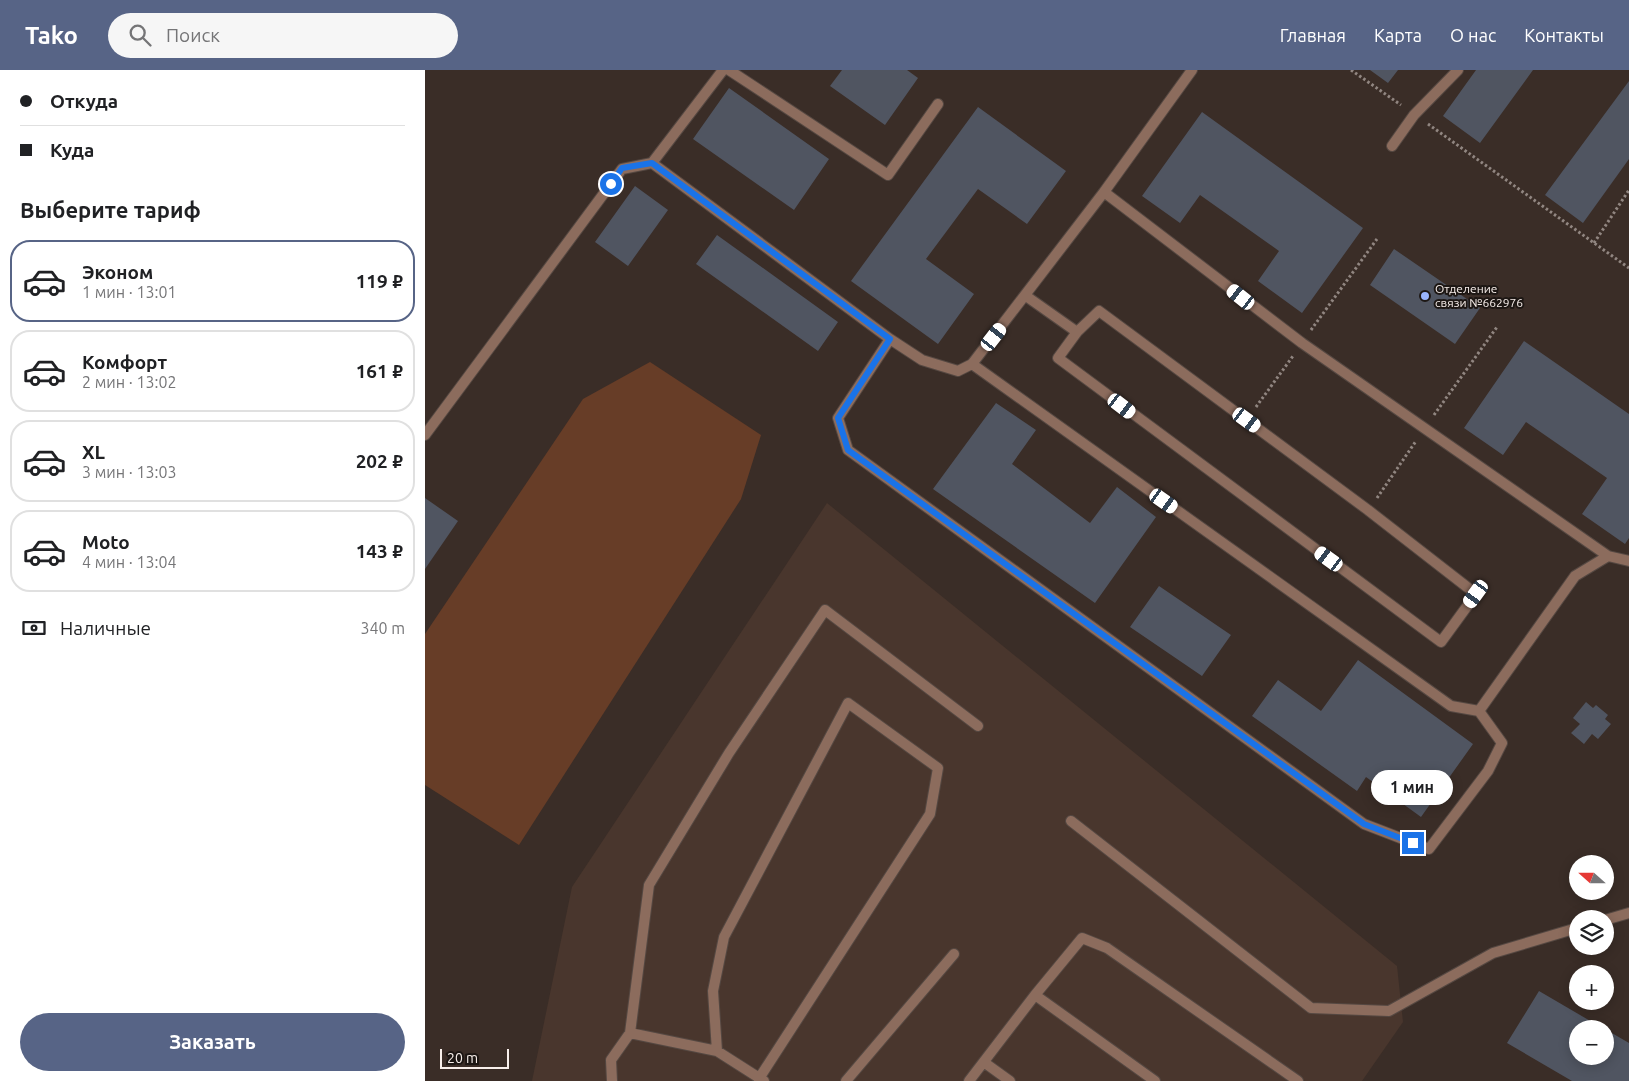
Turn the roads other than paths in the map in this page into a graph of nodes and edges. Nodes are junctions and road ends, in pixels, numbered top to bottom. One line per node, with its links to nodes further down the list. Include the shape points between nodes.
1 (723, 70): 7 (lane)
2 (729, 70): 5 (lane, via 888,175)
3 (1192, 70): 8 (lane)
4 (1458, 70): 6 (lane, via 1414,115)
5 (938, 104)
6 (1392, 146)
7 (652, 163): 11 (lane); 13 (lane, via 622,168)
8 (1104, 192): 9 (lane); 14 (lane, via 1302,343)
9 (1026, 296): 10 (lane); 12 (lane)
10 (1077, 332): 10 (lane, via 1099,311 1369,510 1476,594 1441,642 1058,358)
11 (890, 339): 12 (lane, via 922,360 957,371); 16 (lane, via 838,418 848,450 1364,824 1429,849 1488,771 1502,743)
12 (973, 364): 16 (lane, via 1451,706)
13 (425, 435)
14 (1608, 556): 15 (lane); 16 (lane, via 1575,576)
15 (1629, 561)
16 (1479, 710)
17 (978, 726): 24 (lane, via 825,610 729,752 649,885)
18 (1071, 821): 21 (lane, via 1311,1008 1389,1010 1493,953)
19 (1629, 913): 20 (lane)
20 (1614, 917)
21 (1569, 930)
22 (954, 954): 29 (lane)
23 (1035, 995): 26 (lane); 32 (lane); 33 (lane, via 1081,938 1107,948)
24 (630, 1033): 25 (lane); 28 (lane, via 611,1060)
25 (717, 1051): 27 (lane); 27 (lane, via 713,991 724,937 848,703 938,768 929,814)
26 (985, 1063): 30 (lane); 31 (lane)
27 (761, 1080)
28 (612, 1081)
29 (846, 1081)
30 (969, 1081)
31 (1010, 1081)
32 (1155, 1081)
33 (1298, 1081)

